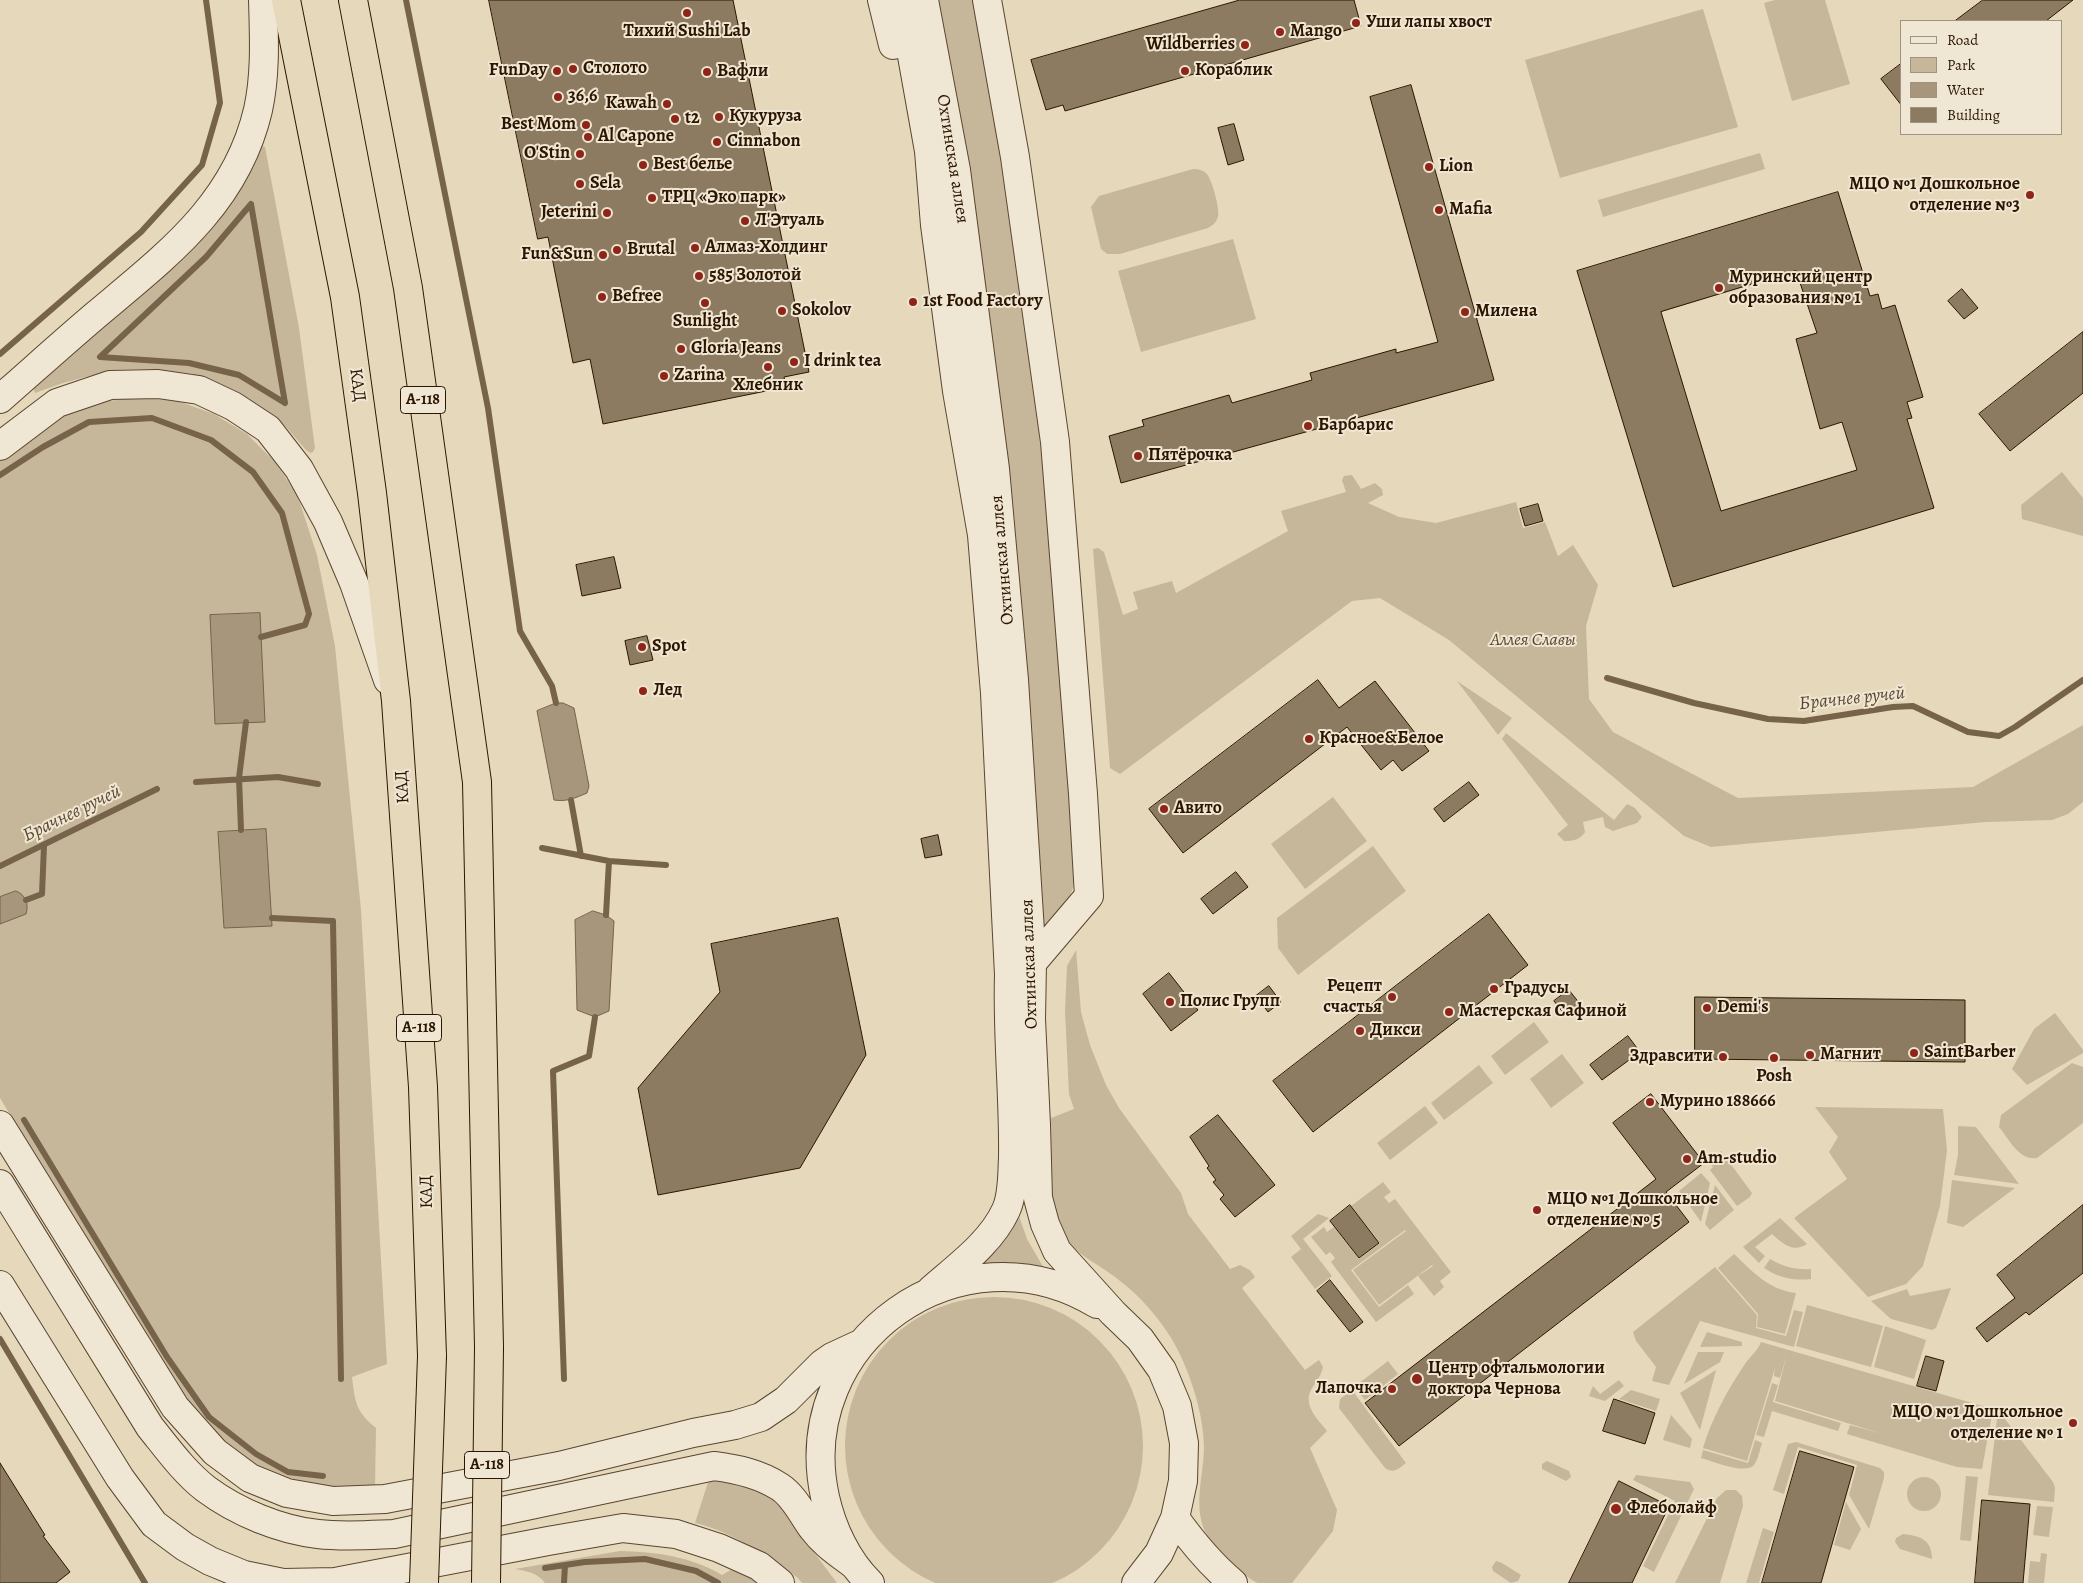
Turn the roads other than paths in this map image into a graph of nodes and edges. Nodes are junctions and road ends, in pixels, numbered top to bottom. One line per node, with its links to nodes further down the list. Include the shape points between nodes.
1 (263, 0): 9 (street, via 263,58 258,109 242,157 219,196 176,247)
2 (286, 0): 11 (highway, КАД / А-118, via 345,297)
3 (882, 0): 8 (street)
4 (902, 0): 8 (street, Охтинская аллея, via 929,151)
5 (924, 0): 12 (street, Охтинская аллея, via 956,170 995,469 1014,680)
6 (987, 0): 12 (street, via 1015,157 1054,434 1088,896)
7 (356, 7): 23 (highway, А-118, bridge, via 408,288 477,782 489,1347)
8 (935, 225): 13 (street, Охтинская аллея, via 963,426 982,534 994,693 1009,976 1008,1019)
9 (0, 399)
10 (0, 446): 11 (street, via 57,403 110,385 158,384 199,390 240,410 268,429 300,469 328,522 354,583)
11 (396, 701): 22 (highway, КАД / А-118, bridge, via 423,1087 432,1356)
12 (1032, 963): 13 (street, Охтинская аллея)
13 (1025, 1122): 17 (street, via 1007,1209 972,1254); 18 (street, via 1038,1198 1057,1251)
14 (0, 1125): 19 (street, via 175,1407 215,1452 250,1478 287,1494 333,1501 385,1499 559,1466 735,1425 762,1417 786,1400 822,1364)
15 (0, 1184): 21 (street, via 150,1426 179,1464 206,1488 243,1511 288,1528 317,1534 394,1534 714,1466 742,1470 782,1488 814,1531)
16 (0, 1285): 24 (street, via 120,1478 154,1524 202,1557 244,1575 283,1583 334,1582 623,1528 676,1534 719,1548 759,1566)
17 (931, 1290): 18 (street, via 968,1279 1006,1276 1044,1281 1080,1293); 19 (street, via 906,1303)
18 (1112, 1313): 20 (street, via 1140,1339 1157,1362 1177,1406 1184,1453 1183,1481)
19 (860, 1344): 21 (street, via 831,1395 820,1453 828,1512 839,1539)
20 (1175, 1518): 25 (street, via 1159,1553); 26 (street, via 1196,1547)
21 (862, 1574)
22 (424, 1583)
23 (486, 1583)
24 (780, 1583)
25 (1136, 1583)
26 (1233, 1583)

